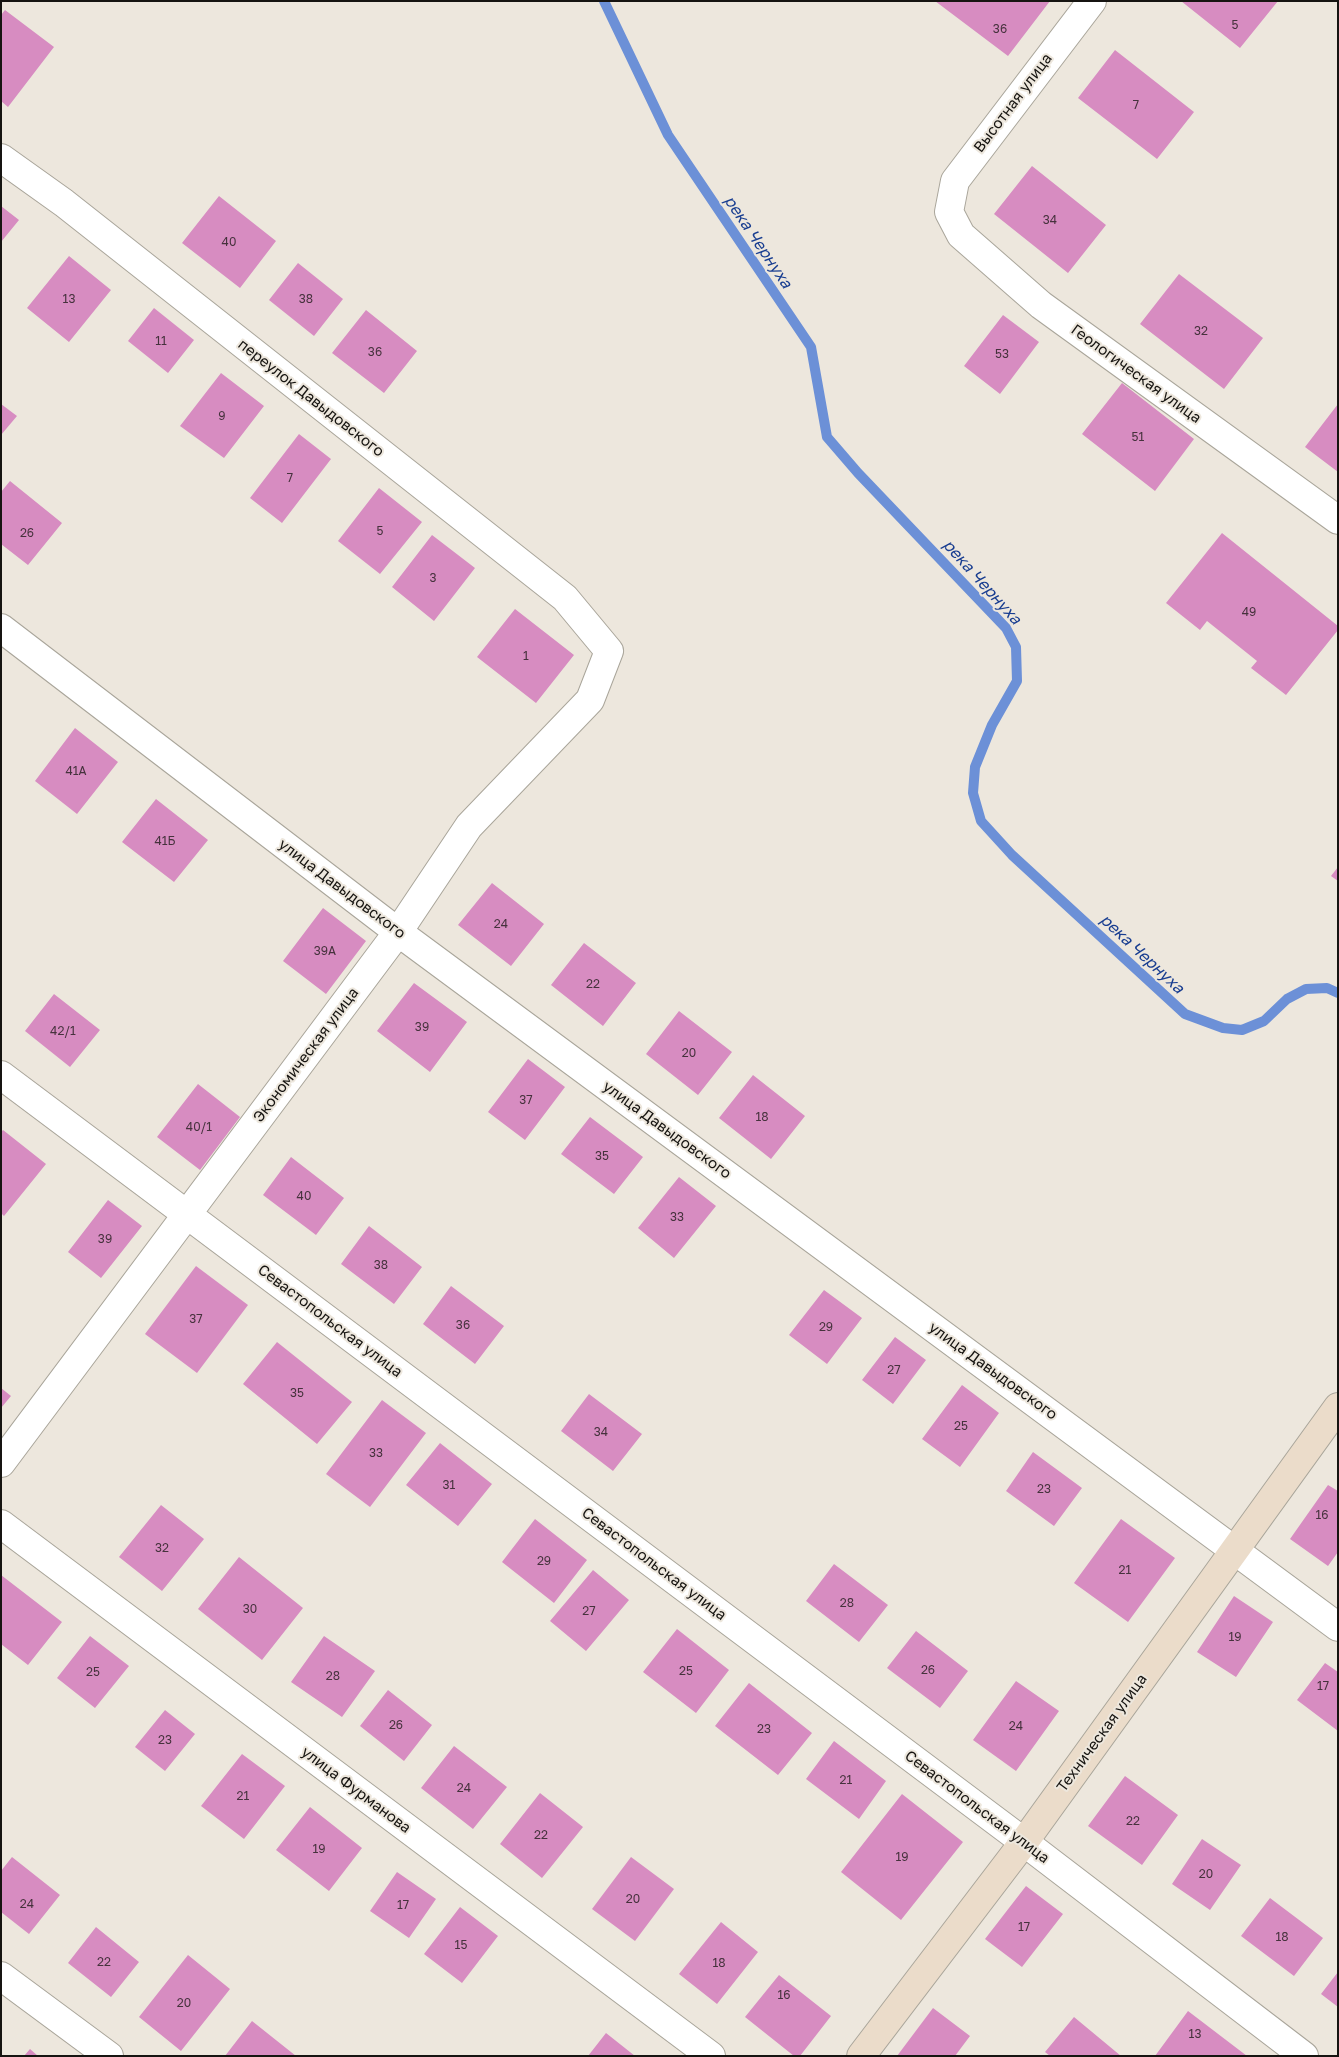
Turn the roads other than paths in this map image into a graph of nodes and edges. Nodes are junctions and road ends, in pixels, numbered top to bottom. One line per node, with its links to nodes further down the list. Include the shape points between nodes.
1 (1092, 1): 3 (street, Высотная улица, via 955,182)
2 (1, 158): 6 (street, переулок Давыдовского, via 64,203 565,598)
3 (949, 212): 4 (street, Геологическая улица, via 961,235 1041,305)
4 (1338, 520)
5 (1, 628): 7 (street, улица Давыдовского)
6 (609, 651): 7 (street, Экономическая улица, via 590,700 469,826)
7 (398, 932): 9 (street, Экономическая улица); 13 (street, улица Давыдовского)
8 (1, 1075): 9 (street, Севастопольская улица)
9 (187, 1214): 11 (street, Экономическая улица); 15 (street, Севастопольская улица)
10 (1338, 1407): 13 (street, Техническая улица)
11 (1, 1463)
12 (1, 1524): 18 (street, улица Фурманова)
13 (1234, 1549): 14 (street, улица Давыдовского); 15 (street, Техническая улица)
14 (1338, 1627)
15 (1024, 1842): 19 (street, Техническая улица); 20 (street, Севастопольская улица)
16 (1, 1976): 17 (street)
17 (109, 2056)
18 (712, 2056)
19 (861, 2056)
20 (1304, 2056)

